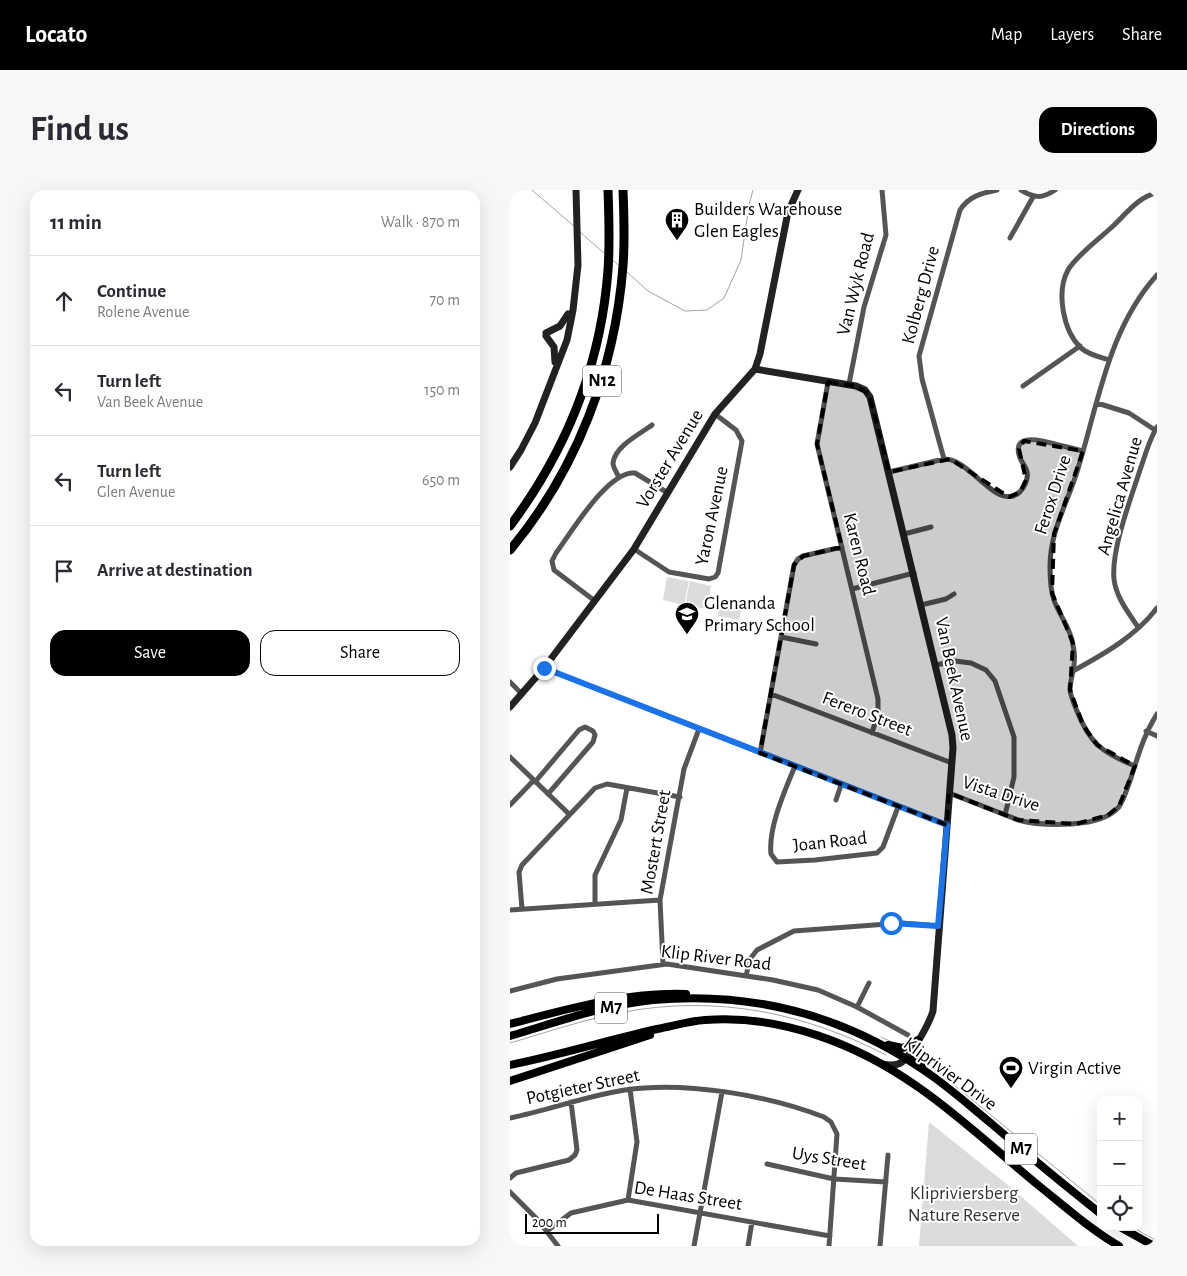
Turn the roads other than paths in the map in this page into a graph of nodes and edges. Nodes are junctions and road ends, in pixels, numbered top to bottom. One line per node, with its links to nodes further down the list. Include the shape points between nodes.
1 (575, 190): 15 (street, via 575,264); 30 (street, via 578,265 568,332 546,396)
2 (608, 190): 34 (highway, N12, via 606,295 588,377 561,444)
3 (623, 190): 39 (highway, N12, via 622,280 606,367 585,428 562,474)
4 (798, 190): 12 (street, Vorster Avenue)
5 (804, 190): 12 (street, Vorster Avenue)
6 (882, 190): 21 (street, Van Wyk Road, via 886,235 864,307)
7 (997, 190): 28 (street, Kolberg Drive, via 976,196 960,210 919,356 922,379)
8 (1020, 190): 11 (street)
9 (1055, 190): 11 (street, via 1042,197)
10 (1157, 193): 16 (street, via 1142,199 1067,272 1062,289 1063,310)
11 (1033, 197): 13 (street)
12 (794, 199): 19 (street, Vorster Avenue, via 788,212)
13 (1010, 238)
14 (1157, 274): 17 (street, Ferox Drive, via 1135,304)
15 (568, 314): 18 (street); 18 (street, via 560,326 546,334 554,347)
16 (1080, 346): 17 (street, via 1086,352); 22 (street)
17 (1109, 360): 23 (street, Ferox Drive)
18 (555, 362): 29 (street, via 528,431)
19 (755, 369): 20 (street); 24 (street, Vorster Avenue)
20 (828, 382): 21 (street); 37 (street, Karen Road, via 818,444)
21 (849, 384): 31 (street, Van Beek Avenue, via 863,388 872,400)
22 (1023, 386)
23 (1097, 403): 26 (street, via 1129,413); 27 (street, Ferox Drive)
24 (715, 414): 33 (street, Vorster Avenue); 38 (street, Yaron Avenue, via 736,430 742,441 717,576 709,579 669,572)
25 (652, 425): 32 (street, via 617,453 613,466)
26 (1156, 428): 46 (street, Angelica Avenue, via 1125,516 1114,570 1119,597)
27 (1083, 451): 28 (street, via 1024,440 1019,449 1027,472 1026,480 1020,492 1009,497 999,494 956,462); 51 (street, Ferox Drive, via 1058,521 1050,558 1052,593 1072,636)
28 (944, 459): 31 (street)
29 (510, 463)
30 (510, 467)
31 (889, 472): 36 (street, Van Beek Avenue)
32 (619, 478): 33 (street, via 626,473 635,474); 43 (street, via 600,493 552,561 556,572)
33 (668, 492): 38 (street, Vorster Avenue)
34 (510, 526)
35 (931, 527): 36 (street)
36 (904, 534): 40 (street, Van Beek Avenue)
37 (842, 547): 41 (street, Karen Road); 47 (street, via 804,556 796,562)
38 (634, 549): 43 (street, Vorster Avenue)
39 (510, 550)
40 (914, 574): 41 (street); 44 (street, Van Beek Avenue)
41 (852, 588): 59 (street, Karen Road, via 879,704)
42 (954, 594): 44 (street)
43 (595, 601): 50 (street, Vorster Avenue)
44 (921, 605): 49 (street, Van Beek Avenue)
45 (1157, 608): 46 (street)
46 (1138, 627): 51 (street, via 1112,648)
47 (781, 637): 48 (street); 54 (street)
48 (816, 644)
49 (936, 665): 63 (street, Van Beek Avenue, via 952,735); 76 (street, via 955,661 971,663 986,670 995,681 1014,737 1014,777)
50 (544, 668): 53 (street, Vorster Avenue); 57 (street)
51 (1073, 671): 65 (street, Ferox Drive, via 1070,693 1088,736 1114,757)
52 (510, 682): 53 (street)
53 (522, 694): 55 (street, Vorster Avenue)
54 (771, 694): 59 (street, Ferero Street); 61 (street)
55 (510, 707)
56 (1157, 714): 58 (street, Vista Drive)
57 (699, 729): 61 (street); 71 (street, Mostert Street, via 685,766)
58 (1146, 732): 60 (street); 65 (street, Vista Drive)
59 (872, 733): 63 (street, Ferero Street)
60 (1157, 736)
61 (760, 753): 64 (street)
62 (510, 757): 66 (street)
63 (952, 763): 69 (street, Van Beek Avenue)
64 (794, 766): 67 (street); 74 (street, Joan Road, via 779,806 772,838 770,852 777,862 877,853 883,847)
65 (1135, 766): 76 (street, Vista Drive, via 1119,806 1103,817 1076,824 1039,824)
66 (534, 781): 70 (street); 70 (street, via 579,730 585,727 593,731 593,742); 73 (street)
67 (842, 785): 72 (street); 74 (street)
68 (627, 788): 71 (street); 75 (street, via 600,785); 79 (street, via 621,820 595,875)
69 (949, 793): 76 (street, Vista Drive); 77 (street, Van Beek Avenue)
70 (548, 794): 75 (street)
71 (680, 797): 78 (street, Mostert Street)
72 (836, 800)
73 (510, 805)
74 (898, 807): 77 (street)
75 (569, 814): 80 (street, via 520,867)
76 (1005, 815)
77 (947, 825): 82 (street, Van Beek Avenue)
78 (660, 900): 79 (street); 83 (street, Mostert Street)
79 (595, 904): 80 (street)
80 (522, 909): 81 (street)
81 (510, 910)
82 (938, 926): 84 (street, via 901,923 794,931 757,950 750,959); 94 (street, Van Beek Avenue, via 933,1011)
83 (662, 964): 84 (street, Klip River Road); 86 (street, Klip River Road, via 557,979)
84 (746, 976): 88 (street, Klip River Road, via 818,990)
85 (869, 983): 88 (street)
86 (510, 991)
87 (715, 998): 89 (main road, via 674,994 614,999); 92 (main road, M7, via 626,1004); 93 (main road, M7, via 790,1009)
88 (856, 1007): 91 (street, Klip River Road)
89 (510, 1024)
90 (672, 1026): 96 (main road, M7, via 720,1019 766,1022 820,1037); 97 (main road, M7); 99 (main road)
91 (908, 1035)
92 (510, 1036)
93 (871, 1040): 94 (main road, via 900,1048); 95 (main road, Kliprivier Drive / M7)
94 (918, 1041): 95 (street, Van Beek Avenue); 98 (main road, via 914,1054)
95 (905, 1058): 96 (street, via 897,1064); 98 (main road, Kliprivier Drive / M7)
96 (882, 1064): 122 (main road, Kliprivier Drive / M7, via 938,1101 1061,1204)
97 (510, 1065)
98 (924, 1071): 111 (main road, Kliprivier Drive / M7)
99 (510, 1081)
100 (630, 1090): 101 (street, Potgieter Street, via 661,1088); 102 (street, Potgieter Street); 110 (street, via 637,1142)
101 (722, 1092): 107 (street, Potgieter Street, via 761,1098 829,1120 837,1134); 112 (street)
102 (571, 1102): 103 (street, Potgieter Street); 106 (street, via 577,1147 575,1155 569,1160 516,1173)
103 (510, 1118)
104 (888, 1155): 108 (street)
105 (767, 1164): 107 (street, Uys Street)
106 (510, 1178)
107 (834, 1179): 108 (street, Uys Street); 116 (street, Potgieter Street)
108 (886, 1182): 121 (street)
109 (510, 1192): 114 (street)
110 (628, 1200): 112 (street, De Haas Street); 114 (street, De Haas Street, via 571,1213)
111 (1097, 1211)
112 (700, 1212): 113 (street, De Haas Street); 118 (street)
113 (752, 1222): 116 (street, De Haas Street); 119 (street)
114 (547, 1231): 117 (street)
115 (1127, 1231): 123 (main road)
116 (830, 1236): 120 (street, Potgieter Street)
117 (558, 1246)
118 (694, 1246)
119 (748, 1246)
120 (829, 1246)
121 (880, 1246)
122 (1119, 1246)
123 (1154, 1246)

